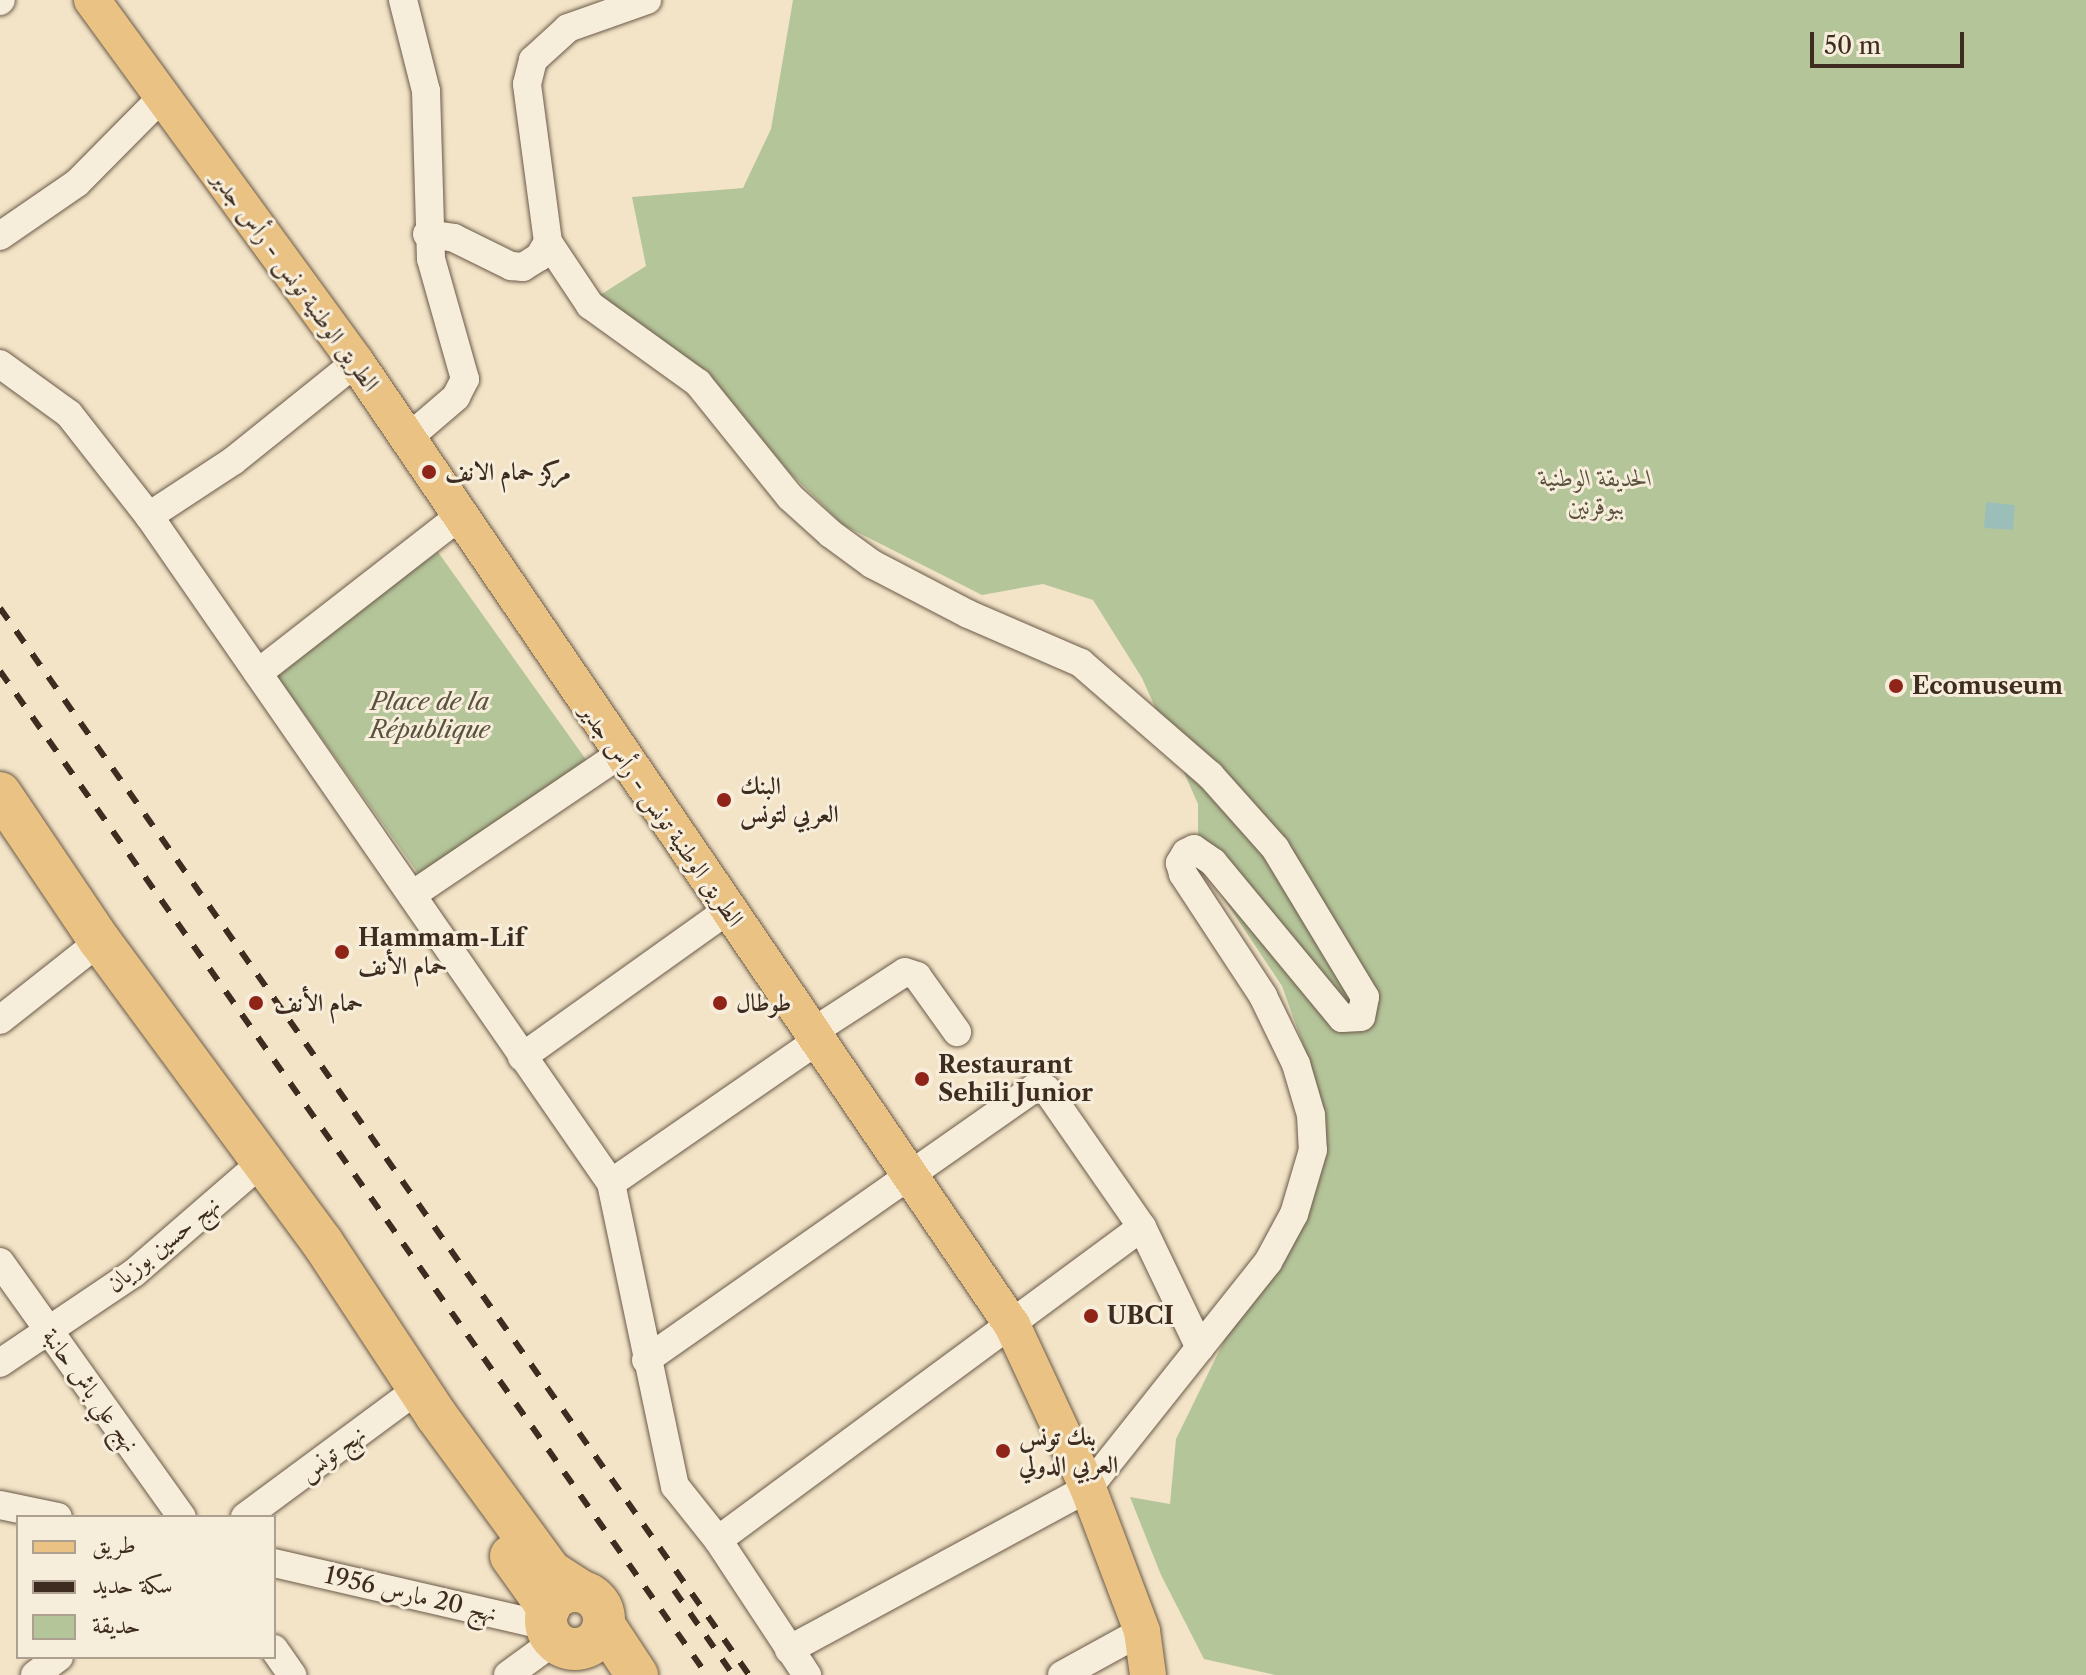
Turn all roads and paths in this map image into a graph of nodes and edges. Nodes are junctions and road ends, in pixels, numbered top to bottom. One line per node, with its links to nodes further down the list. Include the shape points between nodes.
1 (92, 0): 4 (main road, الطريق الوطنية تونس - رأس جدير)
2 (403, 0): 5 (street, via 426,91)
3 (647, 0): 7 (street, via 568,28 533,60 527,84)
4 (162, 97): 6 (street, via 77,183); 8 (main road, الطريق الوطنية تونس - رأس جدير)
5 (427, 234): 7 (street, via 454,238 498,261 523,267 539,257); 10 (street, via 465,379 456,397)
6 (0, 236)
7 (548, 242): 31 (street, via 590,305 698,383 790,497 831,534 872,564 968,614 1081,663 1210,775 1275,848 1305,893 1365,997 1361,1017 1352,1020 1326,1004 1213,862 1194,849 1180,863 1263,996 1296,1064 1311,1115 1313,1150 1294,1214 1268,1262)
8 (356, 362): 10 (main road, الطريق الوطنية تونس - رأس جدير); 11 (street, via 233,461)
9 (0, 364): 11 (street, via 69,414)
10 (407, 439): 12 (main road, الطريق الوطنية تونس - رأس جدير)
11 (149, 516): 13 (street)
12 (460, 516): 13 (street); 14 (main road, الطريق الوطنية تونس - رأس جدير)
13 (258, 673): 17 (street)
14 (619, 755): 17 (street); 18 (main road, الطريق الوطنية تونس - رأس جدير)
15 (0, 793): 19 (highway)
16 (0, 829): 19 (highway)
17 (412, 895): 23 (street)
18 (728, 910): 22 (main road, الطريق الوطنية تونس - رأس جدير); 23 (street)
19 (91, 946): 20 (street); 25 (highway); 34 (highway, via 322,1242)
20 (0, 1020)
21 (957, 1032): 22 (street, via 917,976 905,972)
22 (817, 1035): 24 (main road, الطريق الوطنية تونس - رأس جدير); 26 (street)
23 (522, 1057): 26 (street)
24 (914, 1175): 27 (street, via 1042,1086); 29 (main road, الطريق الوطنية تونس - رأس جدير); 32 (street)
25 (246, 1176): 30 (street, نهج حسين بوزيان, via 134,1273); 34 (highway)
26 (611, 1183): 32 (street)
27 (1142, 1227): 29 (street); 31 (street)
28 (0, 1262): 30 (street, نهج علي باش حانبة)
29 (1012, 1325): 35 (main road, الطريق الوطنية تونس - رأس جدير); 40 (street)
30 (47, 1328): 33 (street, نهج حسين بوزيان); 38 (street, نهج علي باش حانبة)
31 (1200, 1348): 35 (street)
32 (646, 1360): 40 (street, via 675,1486)
33 (0, 1363)
34 (410, 1395): 39 (street, نهج تونس); 42 (highway)
35 (1088, 1488): 43 (main road, الطريق الوطنية تونس - رأس جدير); 44 (street)
36 (0, 1505): 37 (street)
37 (48, 1515)
38 (181, 1515)
39 (248, 1515)
40 (718, 1540): 44 (street)
41 (276, 1563): 42 (street, نهج 20 مارس 1956)
42 (572, 1630): 49 (street); 50 (highway)
43 (1142, 1631): 52 (street); 53 (main road, الطريق الوطنية تونس - رأس جدير)
44 (789, 1650): 51 (street)
45 (276, 1652): 48 (street)
46 (56, 1659): 47 (street)
47 (35, 1675)
48 (292, 1675)
49 (508, 1675)
50 (637, 1675)
51 (807, 1675)
52 (1062, 1675)
53 (1148, 1675)

